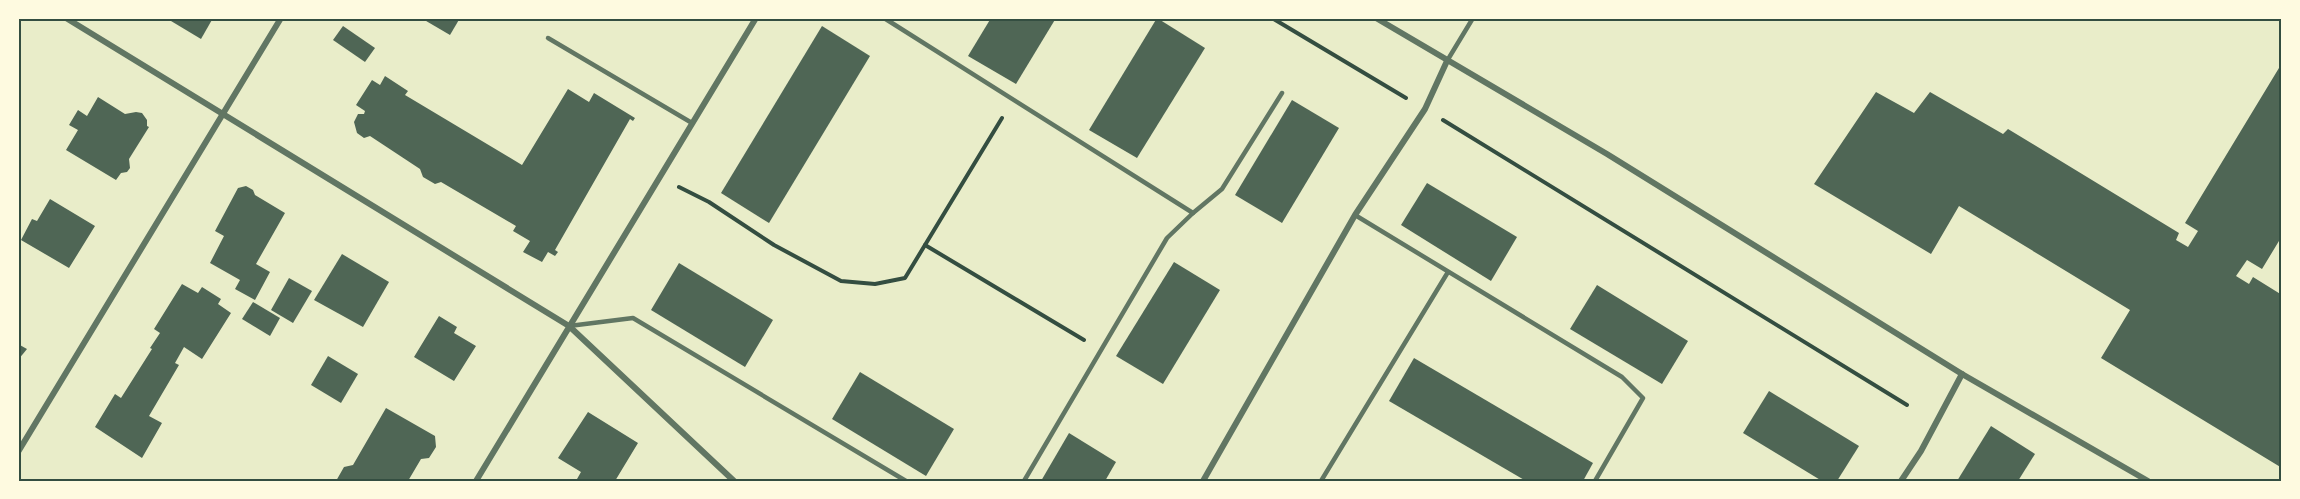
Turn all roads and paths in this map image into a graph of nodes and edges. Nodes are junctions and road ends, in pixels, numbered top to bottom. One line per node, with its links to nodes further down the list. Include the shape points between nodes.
1 (66, 18): 13 (street)
2 (281, 18): 13 (street)
3 (756, 18): 14 (street)
4 (884, 18): 11 (lane)
5 (1272, 18): 12 (path)
6 (1376, 18): 9 (street)
7 (1473, 18): 9 (lane)
8 (548, 38): 14 (lane)
9 (1447, 61): 12 (street); 22 (street, via 1607,154)
10 (1282, 93): 16 (lane, via 1222,189)
11 (1013, 99): 16 (lane); 18 (path)
12 (1425, 109): 17 (street); 23 (path)
13 (224, 113): 20 (street); 24 (street)
14 (692, 123): 15 (street)
15 (660, 177): 18 (path, via 842,281 875,284 905,278); 20 (street)
16 (1192, 213): 21 (lane, via 1167,238)
17 (1355, 215): 19 (lane); 29 (street)
18 (925, 244): 21 (path)
19 (1448, 272): 30 (lane); 31 (lane, via 1622,376 1643,398)
20 (569, 326): 25 (street); 26 (street); 27 (lane, via 633,318)
21 (1101, 350): 28 (lane)
22 (1962, 374): 32 (street, via 1921,451); 33 (street)
23 (1907, 405)
24 (18, 452)
25 (476, 481)
26 (734, 481)
27 (906, 481)
28 (1024, 481)
29 (1203, 481)
30 (1321, 481)
31 (1595, 481)
32 (1900, 481)
33 (2148, 481)

